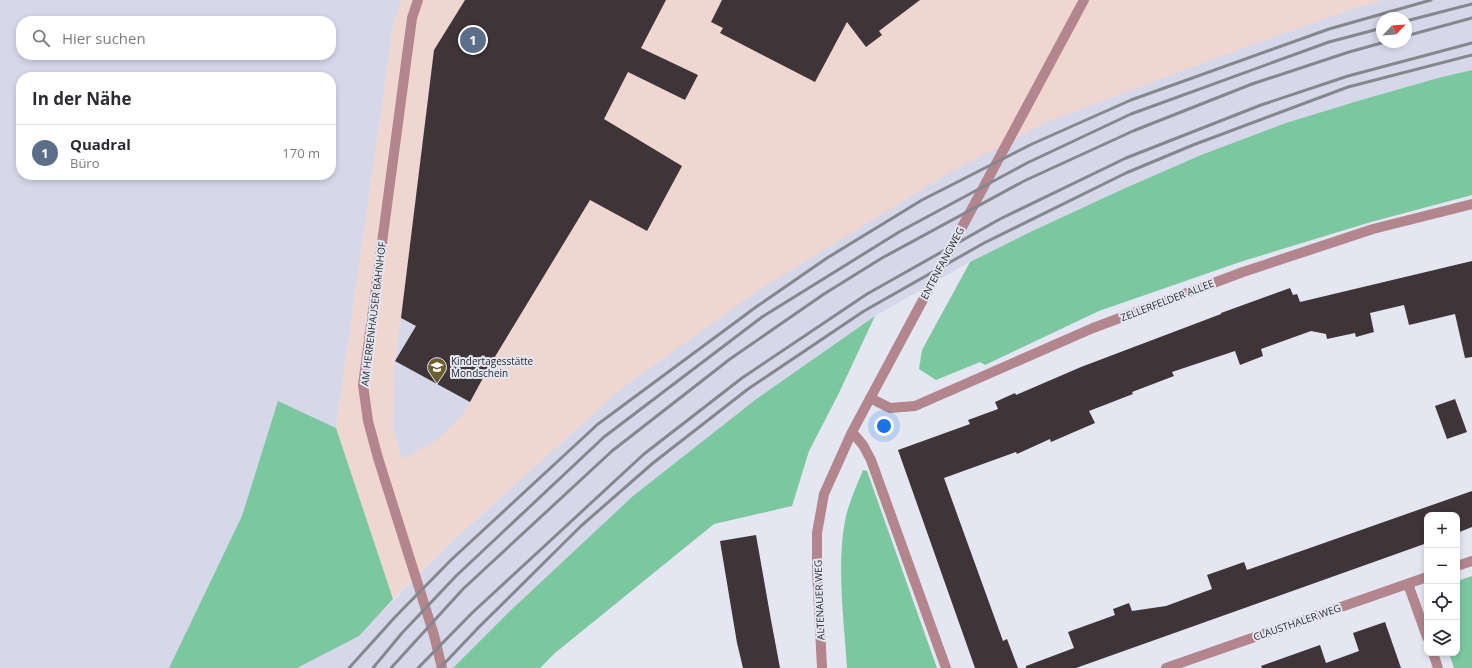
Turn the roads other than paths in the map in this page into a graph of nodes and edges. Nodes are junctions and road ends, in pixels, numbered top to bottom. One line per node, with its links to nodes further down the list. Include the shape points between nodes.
1 (418, 0): 13 (street, AM HERRENHÄUSER BAHNHOF, via 412,18 363,386 368,421 378,458)
2 (1084, 0): 4 (street, ENTENFANGWEG)
3 (1472, 204): 4 (street, ZELLERFELDER ALLEE, via 1373,230 1242,272 1093,328 915,406 890,408)
4 (870, 398): 5 (street, ENTENFANGWEG)
5 (852, 432): 6 (street, ENTENFANGWEG, via 824,494); 15 (street, via 871,460)
6 (817, 533): 14 (street, ALTENAUER WEG)
7 (1472, 561): 8 (street)
8 (1460, 565)
9 (1424, 578): 10 (street, CLAUSTHALER WEG)
10 (1408, 584): 11 (street); 16 (street, CLAUSTHALER WEG)
11 (1424, 629)
12 (1433, 656): 17 (street)
13 (442, 668)
14 (822, 668)
15 (946, 668)
16 (1166, 668)
17 (1438, 668)

